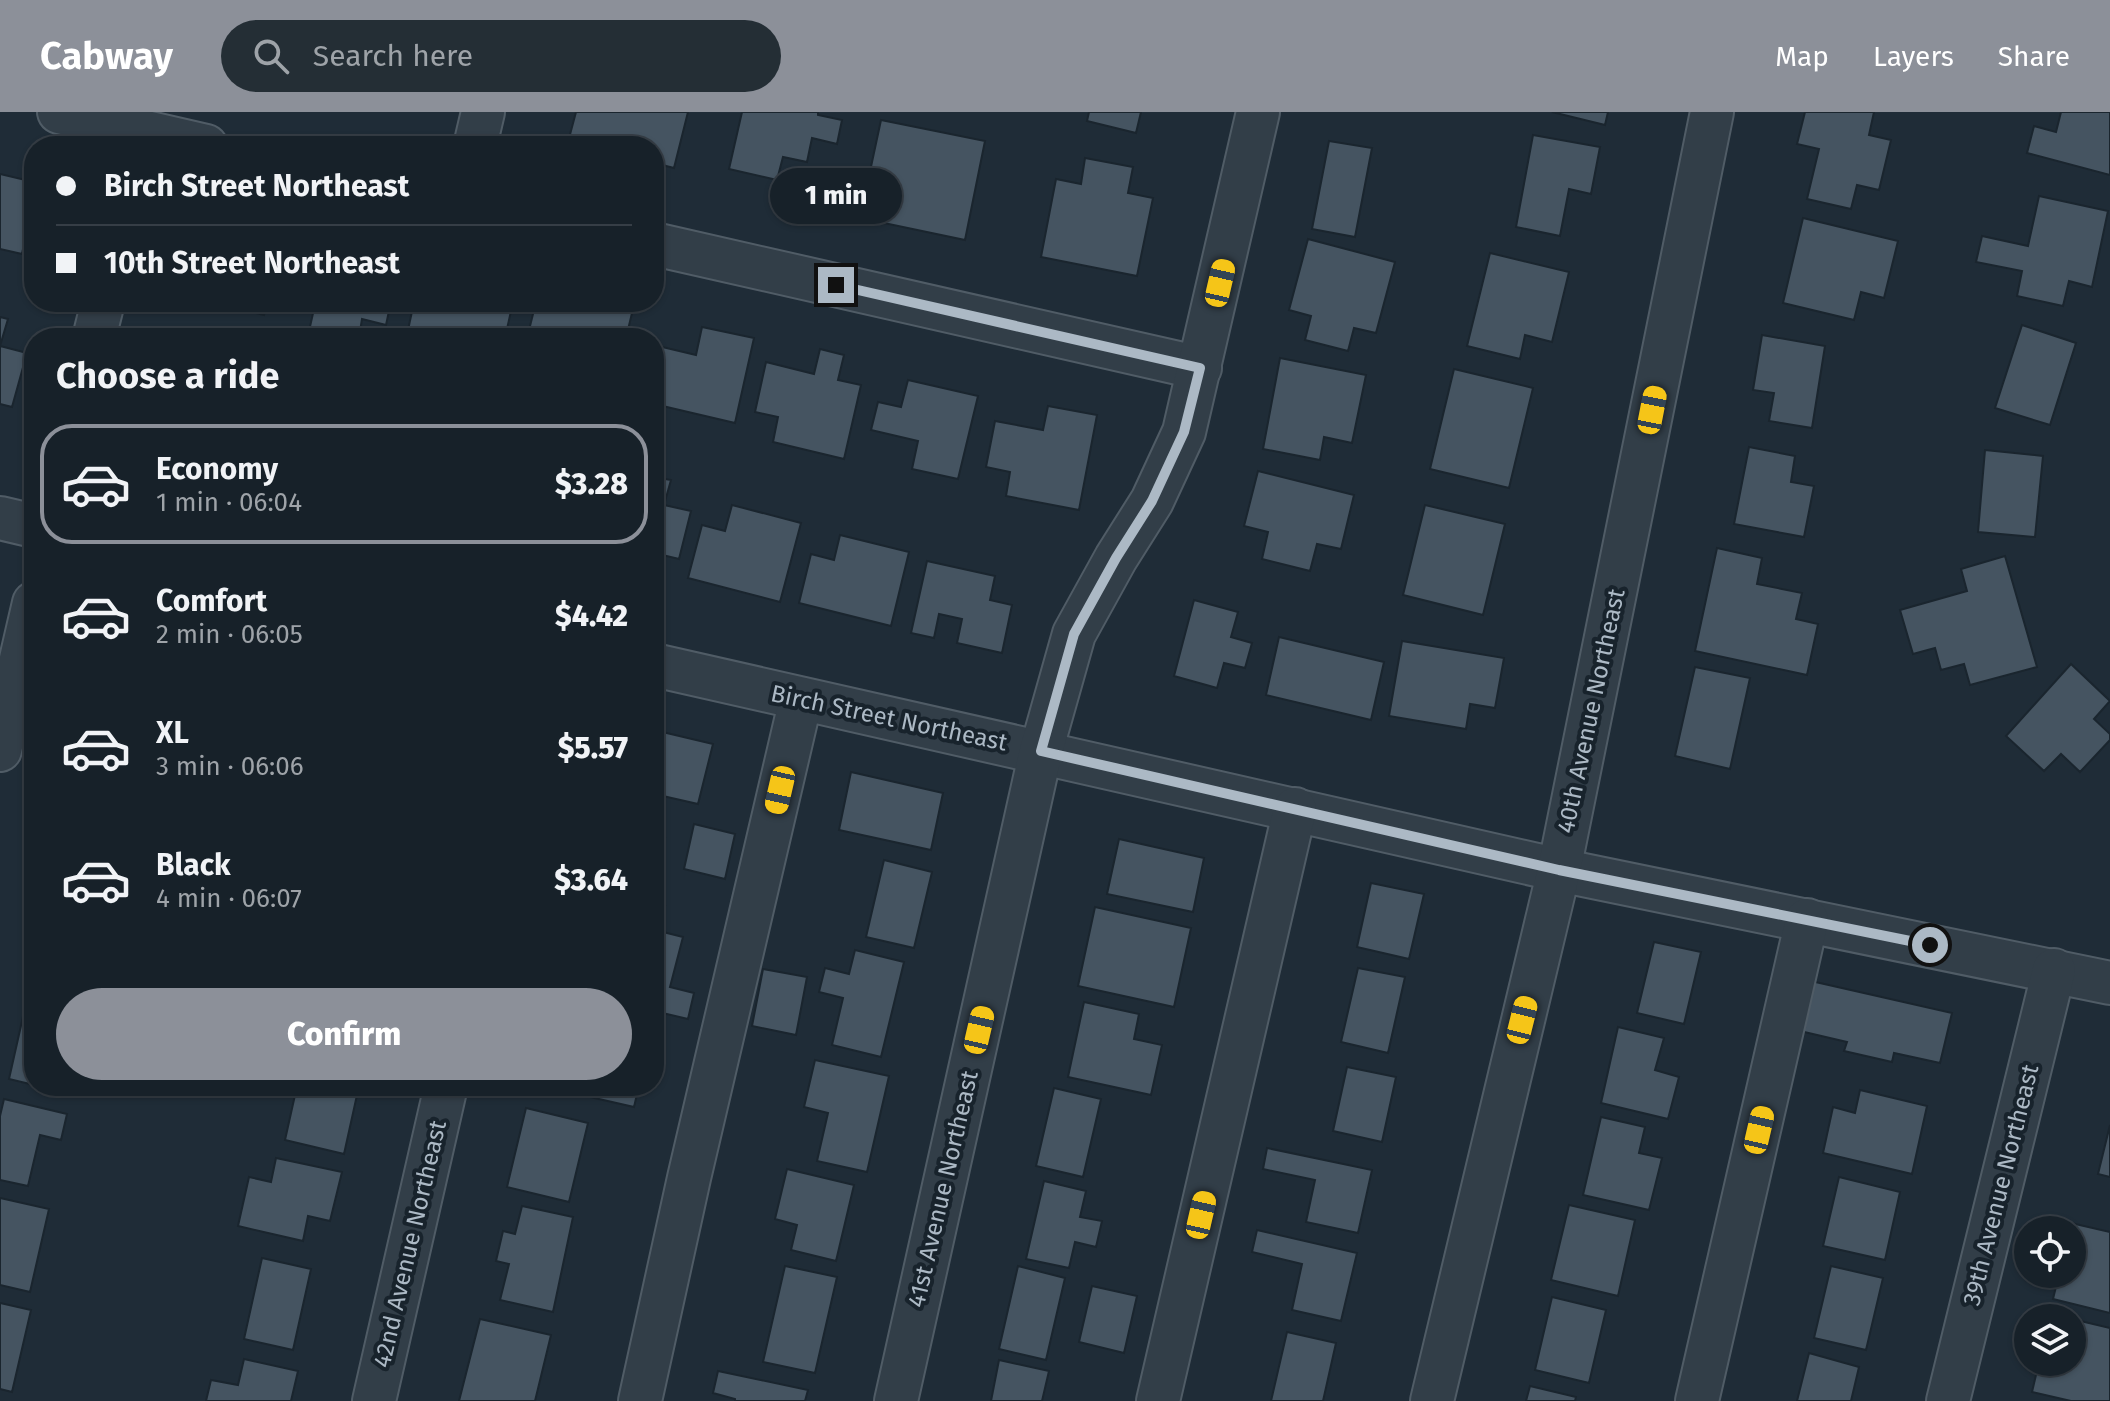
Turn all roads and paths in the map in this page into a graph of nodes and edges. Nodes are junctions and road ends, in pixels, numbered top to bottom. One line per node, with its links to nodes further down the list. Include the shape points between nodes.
1 (59, 112): 5 (street)
2 (483, 112): 6 (street)
3 (1258, 112): 8 (street, 41st Avenue Northeast)
4 (1712, 112): 17 (street, 40th Avenue Northeast)
5 (130, 136)
6 (477, 136)
7 (664, 246): 8 (street)
8 (1200, 368): 15 (street, 41st Avenue Northeast, via 1184,432 1152,501 1074,634)
9 (0, 518): 10 (street)
10 (24, 524)
11 (24, 646): 14 (street)
12 (664, 667): 13 (street, Birch Street Northeast)
13 (801, 699): 15 (street, Birch Street Northeast); 23 (street)
14 (0, 750)
15 (1041, 751): 16 (street, Birch Street Northeast); 24 (street, 41st Avenue Northeast)
16 (1295, 809): 17 (street, Birch Street Northeast); 25 (street)
17 (1559, 870): 18 (street, Birch Street Northeast); 26 (street, 40th Avenue Northeast)
18 (1807, 920): 19 (street, Birch Street Northeast); 27 (street)
19 (2054, 970): 20 (street, Birch Street Northeast); 28 (street, 39th Avenue Northeast)
20 (2110, 983)
21 (444, 1096): 22 (street, 42nd Avenue Northeast)
22 (374, 1401)
23 (640, 1401)
24 (896, 1401)
25 (1158, 1401)
26 (1432, 1401)
27 (1697, 1401)
28 (1948, 1401)

